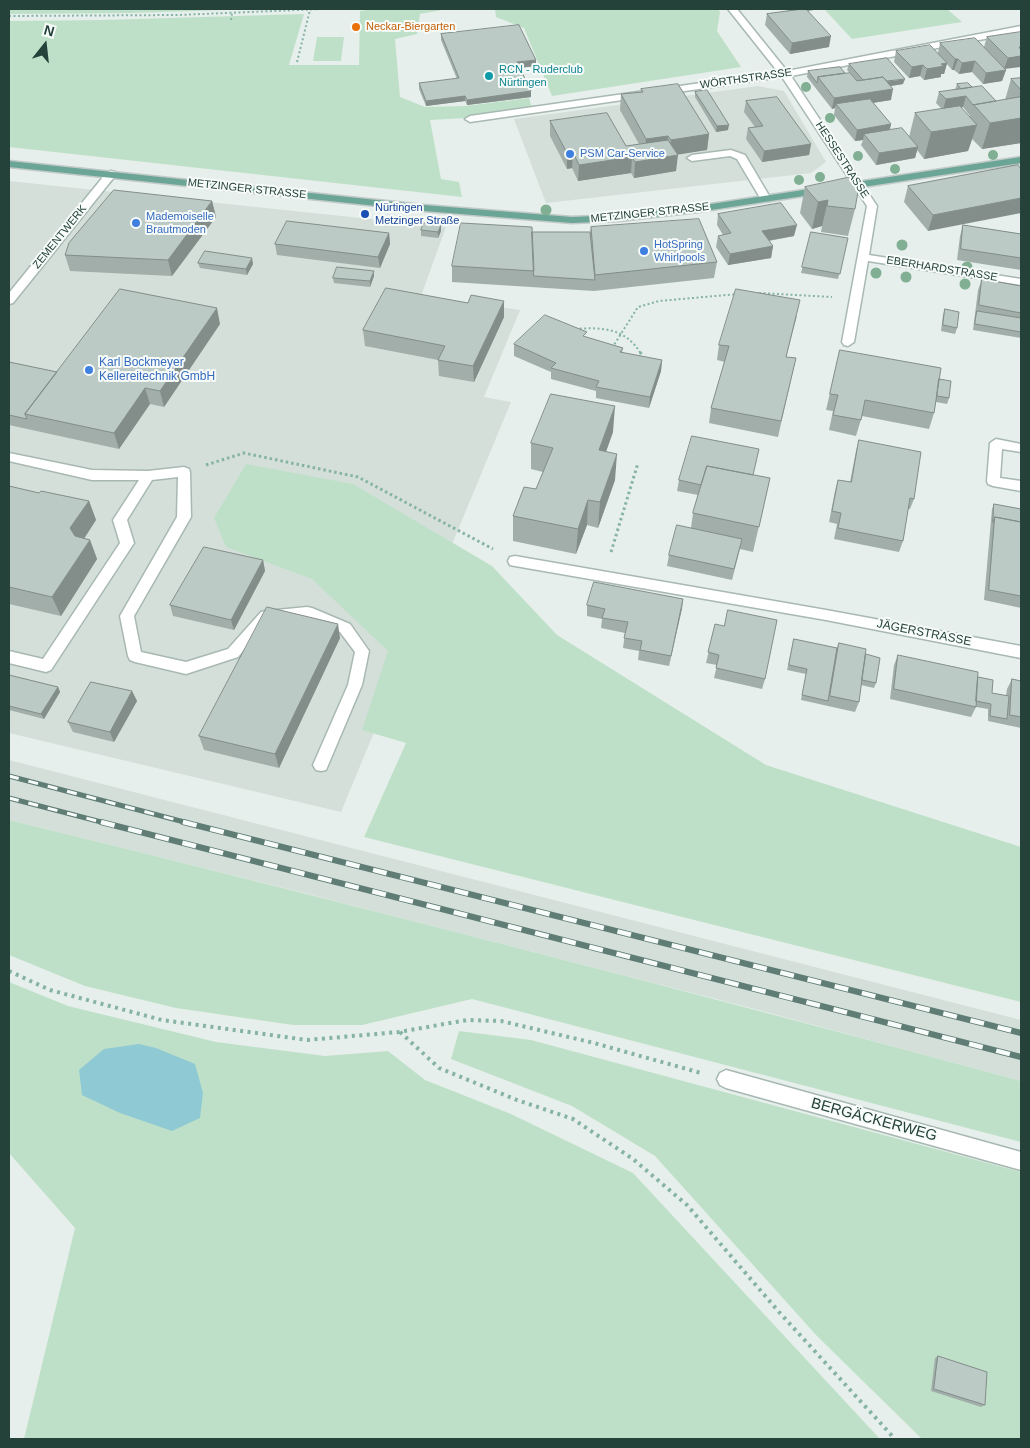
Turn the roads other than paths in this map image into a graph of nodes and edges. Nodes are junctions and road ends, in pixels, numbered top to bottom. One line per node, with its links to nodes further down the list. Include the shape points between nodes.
1 (732, 9): 3 (street, HESSESTRASSE)
2 (1021, 29): 3 (street, WÖRTHSTRASSE)
3 (785, 74): 4 (street, WÖRTHSTRASSE); 9 (street, HESSESTRASSE)
4 (470, 119)
5 (692, 158): 10 (street, via 731,153 741,157)
6 (1021, 160): 9 (main road, METZINGER STRASSE)
7 (9, 164): 8 (main road, METZINGER STRASSE)
8 (111, 174): 10 (main road, METZINGER STRASSE, via 518,218 572,220 646,215); 13 (street, ZEMENTWERK)
9 (858, 184): 10 (main road, METZINGER STRASSE); 11 (street, HESSESTRASSE, via 872,206)
10 (766, 199)
11 (863, 257): 12 (street, EBERHARDSTRASSE); 14 (street, HESSESTRASSE)
12 (1021, 282)
13 (9, 300)
14 (848, 342)
15 (1021, 448): 18 (street, via 996,443 993,481)
16 (9, 458): 17 (street, via 92,475)
17 (148, 476): 21 (street, via 120,520 127,543 46,666); 22 (street, via 184,472 184,517 127,616 135,656 186,668 233,653 266,616 306,612 345,628 362,651 355,686)
18 (1021, 486)
19 (515, 561): 20 (street, JÄGERSTRASSE)
20 (1021, 652)
21 (9, 657)
22 (321, 765)
23 (726, 1079): 24 (street, BERGÄCKERWEG)
24 (1021, 1161)

